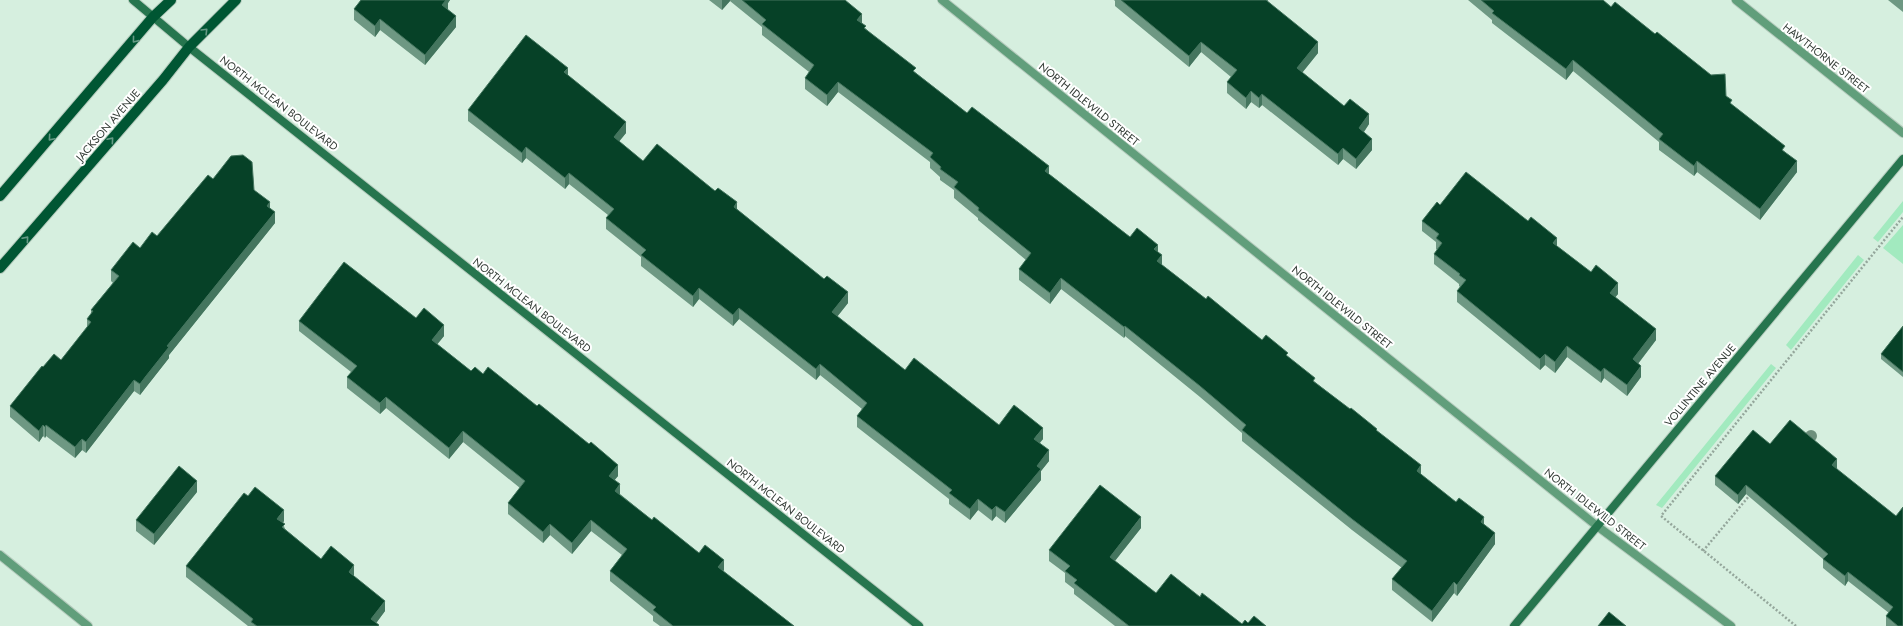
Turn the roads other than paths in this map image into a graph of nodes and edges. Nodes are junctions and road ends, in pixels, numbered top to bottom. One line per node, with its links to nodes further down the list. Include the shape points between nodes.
1 (133, 0): 6 (main road, NORTH MCLEAN BOULEVARD)
2 (170, 0): 6 (main road)
3 (236, 0): 7 (main road, JACKSON AVENUE, one-way to 3)
4 (942, 0): 12 (street, NORTH IDLEWILD STREET)
5 (1736, 0): 8 (street, HAWTHORNE STREET)
6 (154, 17): 7 (main road, NORTH MCLEAN BOULEVARD); 10 (main road, one-way to 10)
7 (190, 47): 11 (main road, JACKSON AVENUE, one-way to 7); 15 (main road, NORTH MCLEAN BOULEVARD)
8 (1903, 133)
9 (1903, 159): 12 (main road, VOLLINTINE AVENUE)
10 (0, 196)
11 (0, 268)
12 (1597, 526): 16 (main road, VOLLINTINE AVENUE); 17 (street, NORTH IDLEWILD STREET)
13 (0, 555): 14 (street)
14 (88, 626)
15 (919, 626)
16 (1514, 626)
17 (1731, 626)

